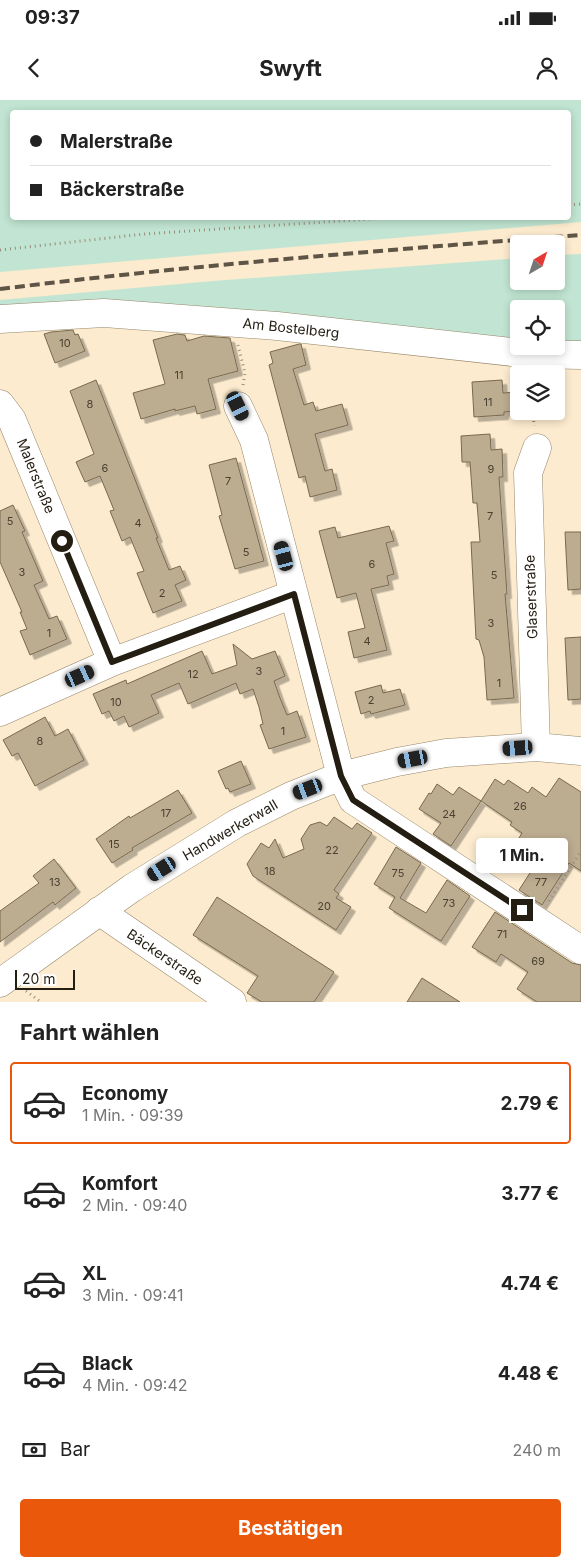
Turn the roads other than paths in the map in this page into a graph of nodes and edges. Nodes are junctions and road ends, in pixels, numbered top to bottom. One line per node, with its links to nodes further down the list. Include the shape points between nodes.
1 (0, 319): 2 (street, Am Bostelberg, via 104,313 232,322 530,354)
2 (581, 356)
3 (0, 404): 7 (street, Malerstraße, via 12,420)
4 (238, 406): 6 (street, via 254,440)
5 (537, 448): 9 (street, Glaserstraße, via 528,473)
6 (294, 594): 7 (street); 11 (street)
7 (112, 662): 8 (street)
8 (0, 712)
9 (536, 747): 10 (street, Handwerkerwall); 11 (street, Handwerkerwall, via 446,753)
10 (581, 751)
11 (341, 776): 12 (street, Handwerkerwall, via 236,823); 13 (street, via 353,800)
12 (99, 911): 14 (street, Handwerkerwall); 15 (street, Bäckerstraße)
13 (581, 950)
14 (0, 983)
15 (232, 1002)

